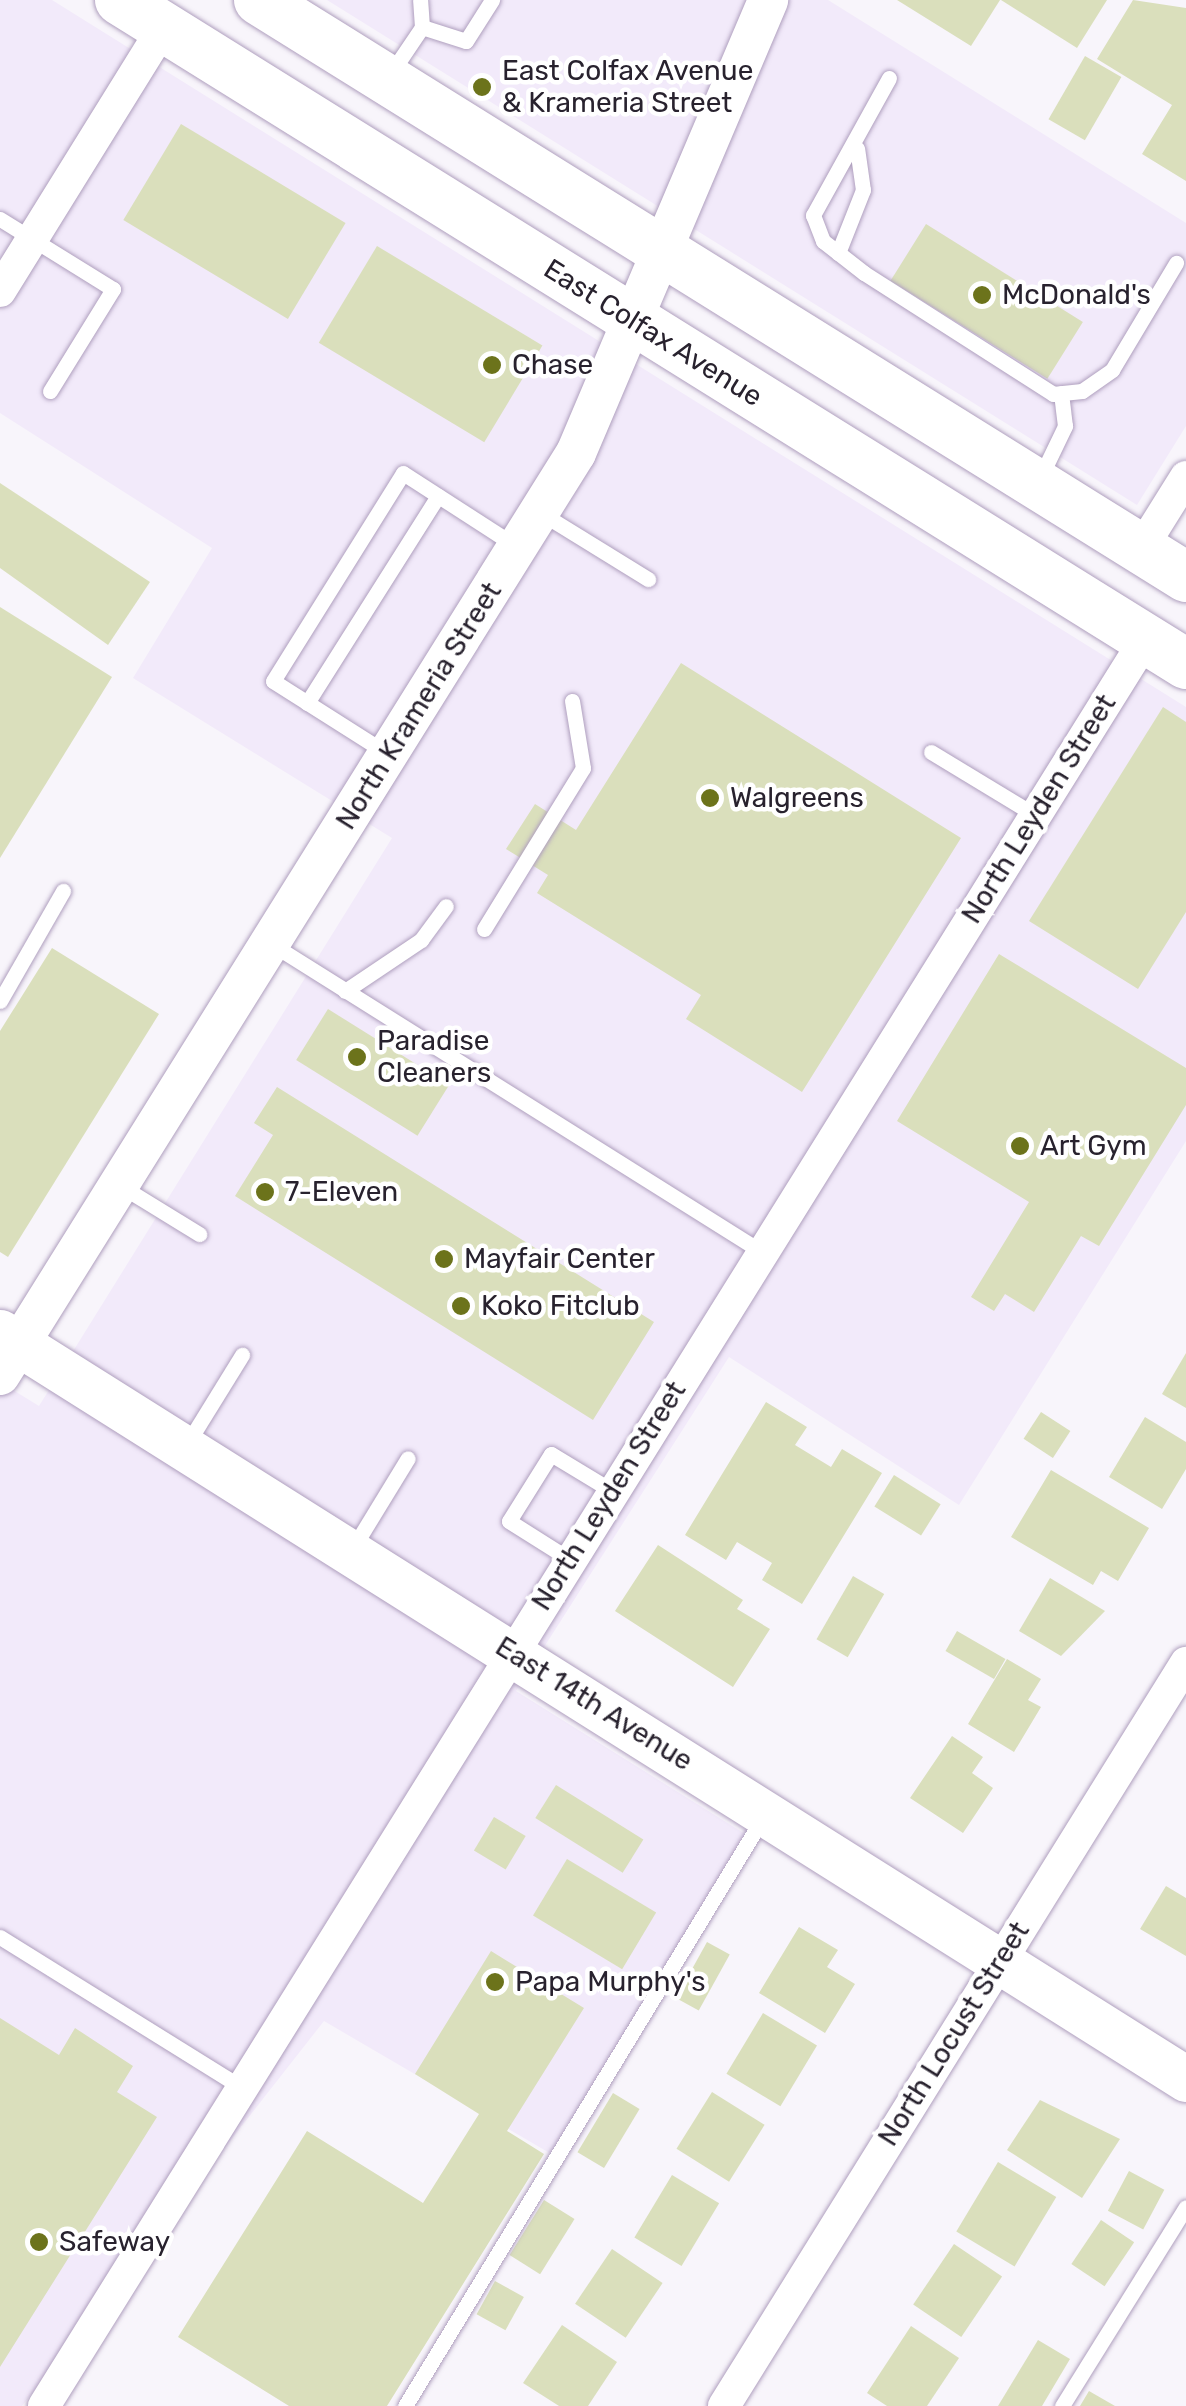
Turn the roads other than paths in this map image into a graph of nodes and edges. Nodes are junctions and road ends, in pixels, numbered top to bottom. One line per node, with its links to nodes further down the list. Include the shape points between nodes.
1 (120, 0): 6 (main road, East Colfax Avenue)
2 (259, 0): 9 (main road)
3 (420, 0): 7 (lane)
4 (492, 0): 7 (lane, via 466,40)
5 (768, 0): 13 (street, North Krameria Street)
6 (164, 26): 12 (street); 17 (main road, East Colfax Avenue)
7 (422, 27): 9 (lane)
8 (889, 78): 10 (lane)
9 (387, 80): 13 (main road)
10 (857, 148): 14 (lane, via 863,190); 14 (lane, via 812,215)
11 (0, 218): 12 (lane)
12 (32, 238): 16 (street); 18 (lane, via 114,289)
13 (660, 250): 17 (street, North Krameria Street); 21 (main road)
14 (838, 253): 19 (lane)
15 (1176, 264): 19 (lane, via 1112,370 1082,392)
16 (0, 291)
17 (635, 322): 23 (street, North Krameria Street); 28 (main road, East Colfax Avenue)
18 (50, 391)
19 (1061, 393): 21 (lane, via 1064,426)
20 (1186, 477): 25 (street)
21 (1036, 484): 25 (main road)
22 (438, 496): 24 (lane); 30 (lane); 30 (lane, via 403,473 392,490 272,682)
23 (540, 512): 24 (street, North Krameria Street); 27 (lane)
24 (520, 548): 32 (street, North Krameria Street)
25 (1141, 549): 26 (main road)
26 (1186, 577)
27 (648, 579)
28 (1166, 651): 33 (street, North Leyden Street)
29 (572, 701): 36 (lane, via 584,768)
30 (307, 703): 32 (lane)
31 (932, 752): 33 (lane)
32 (388, 754): 37 (street, North Krameria Street)
33 (1035, 815): 42 (street, North Leyden Street)
34 (63, 892): 39 (lane)
35 (446, 906): 38 (lane, via 421,940)
36 (484, 929)
37 (269, 942): 38 (lane); 40 (street, North Krameria Street)
38 (345, 991): 42 (lane)
39 (0, 1000)
40 (119, 1185): 41 (lane); 43 (street, North Krameria Street)
41 (199, 1234)
42 (762, 1252): 47 (street, North Leyden Street)
43 (6, 1350): 45 (main road, East 14th Avenue)
44 (242, 1355): 45 (lane)
45 (185, 1447): 48 (main road, East 14th Avenue)
46 (408, 1458): 48 (lane)
47 (612, 1492): 49 (street, North Leyden Street); 49 (lane, via 551,1454 510,1521)
48 (350, 1551): 50 (main road, East 14th Avenue)
49 (569, 1560): 50 (street, North Leyden Street)
50 (512, 1652): 52 (main road, East 14th Avenue); 56 (street, North Leyden Street)
51 (1186, 1664): 54 (street, North Locust Street)
52 (767, 1812): 54 (main road, East 14th Avenue); 59 (lane)
53 (0, 1936): 56 (lane)
54 (1000, 1960): 55 (main road, East 14th Avenue); 60 (street, North Locust Street)
55 (1186, 2080)
56 (245, 2090): 58 (street, North Leyden Street)
57 (1186, 2207): 61 (lane)
58 (44, 2406)
59 (405, 2406)
60 (724, 2406)
61 (1062, 2406)

